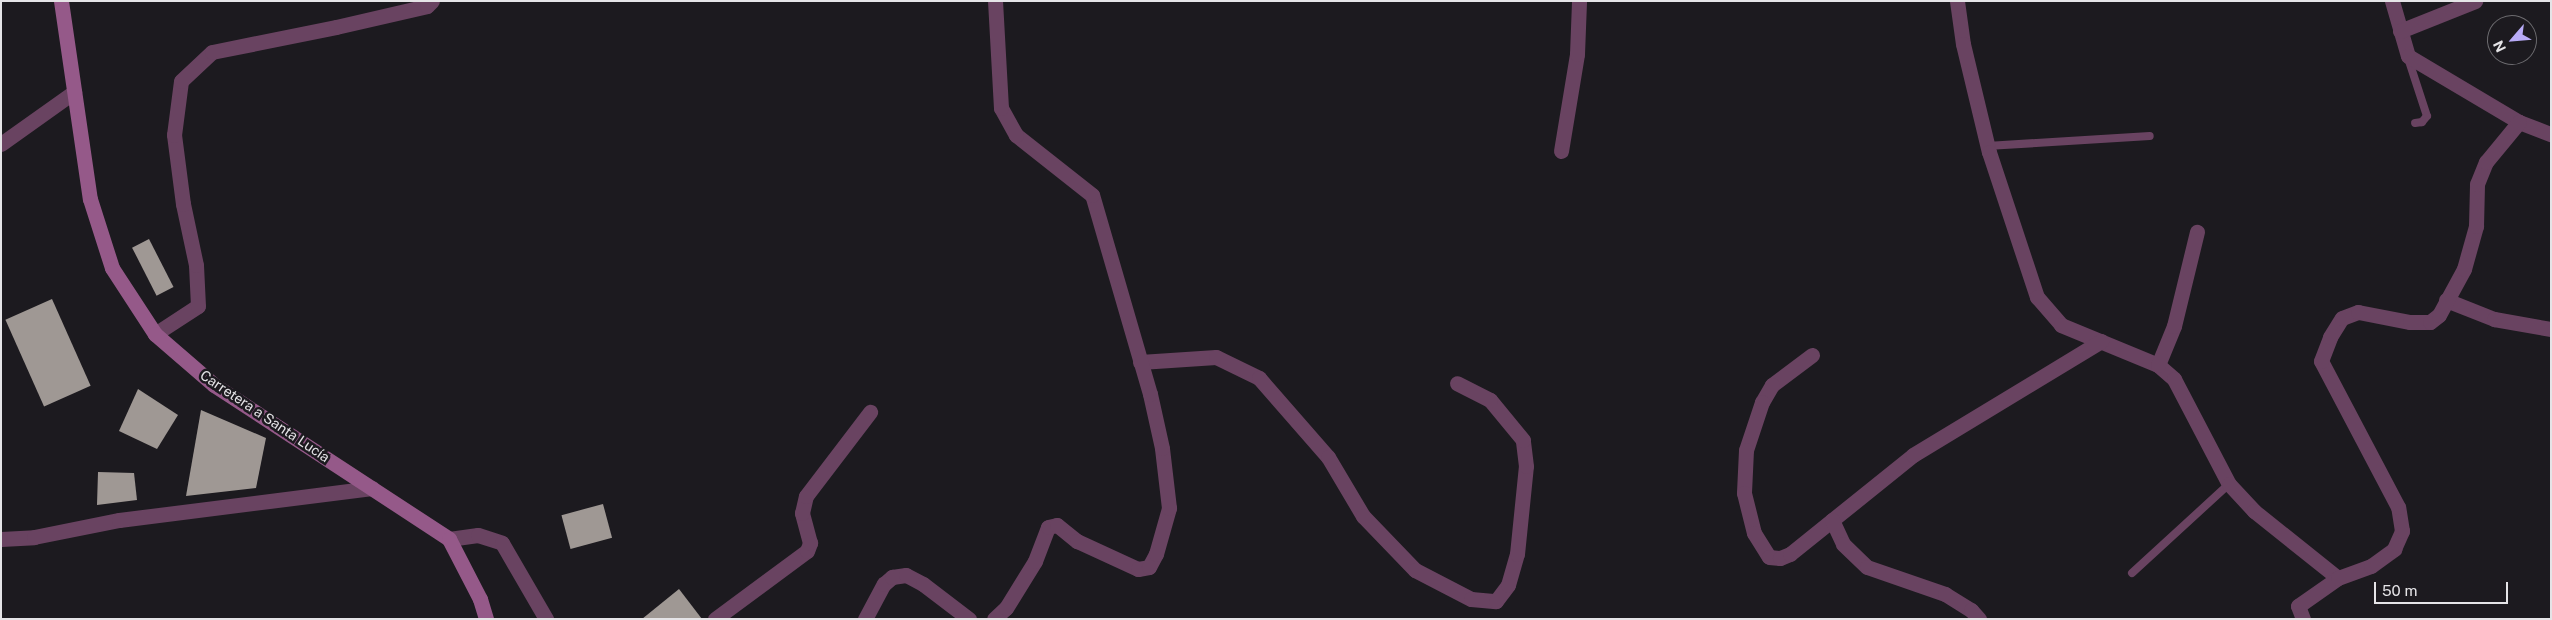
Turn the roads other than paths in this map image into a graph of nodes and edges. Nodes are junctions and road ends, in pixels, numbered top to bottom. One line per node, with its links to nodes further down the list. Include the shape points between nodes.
1 (60, 1): 10 (main road, Carretera a Santa Lucía)
2 (432, 1): 21 (street, via 427,6 212,52 181,81 174,135 183,204 196,265 198,306)
3 (995, 1): 24 (street, via 1001,108 1016,135 1092,195)
4 (1579, 1): 17 (street, via 1577,54)
5 (1957, 1): 16 (street, via 1963,44)
6 (2392, 1): 8 (street)
7 (2475, 1): 8 (street)
8 (2400, 31): 9 (street)
9 (2408, 56): 11 (street); 12 (lane, via 2427,116 2422,122)
10 (74, 92): 15 (street); 21 (main road, Carretera a Santa Lucía, via 90,199 112,268)
11 (2519, 122): 13 (street); 19 (street, via 2486,162 2477,184 2476,226 2464,269)
12 (2415, 123)
13 (2551, 134)
14 (2150, 136): 16 (lane)
15 (1, 144)
16 (1987, 146): 22 (street, via 2037,297 2061,325)
17 (1560, 151)
18 (2197, 232): 25 (street, via 2174,326)
19 (2446, 300): 20 (street, via 2494,319); 34 (street, via 2439,315 2430,322 2410,322 2358,312 2342,318 2330,337 2321,361 2398,506 2402,531 2394,549 2379,560)
20 (2551, 329)
21 (155, 334): 29 (main road, Carretera a Santa Lucía, via 214,385)
22 (2101, 341): 25 (street); 30 (street, via 1913,455)
23 (1812, 355): 30 (street, via 1772,385 1762,402 1746,450 1744,493 1754,533 1769,558 1790,554)
24 (1140, 362): 26 (street, via 1216,357 1259,378 1328,457 1363,516 1415,570 1471,599 1496,601 1508,586 1517,554 1526,466 1523,440 1490,400); 40 (street, via 1162,448 1169,508 1149,568 1138,569 1077,540 1057,525 1048,527 1035,561 1006,608)
25 (2158, 365): 28 (street, via 2174,379)
26 (1457, 383)
27 (870, 412): 37 (street, via 806,496 802,513 810,542 807,551)
28 (2229, 484): 33 (lane); 34 (street, via 2254,511)
29 (372, 488): 31 (street, via 120,520 34,538); 32 (main road, Carretera a Santa Lucía)
30 (1832, 520): 41 (street, via 1842,544 1867,567 1945,594 1971,610)
31 (1, 539)
32 (449, 539): 35 (main road, Carretera a Santa Lucía, via 480,599); 36 (street, via 478,535 502,543)
33 (2132, 573)
34 (2338, 578): 42 (street, via 2298,606)
35 (486, 619)
36 (546, 619)
37 (715, 619)
38 (866, 619): 39 (street, via 884,584 892,577 906,576 923,584)
39 (969, 619)
40 (994, 619)
41 (1979, 619)
42 (2303, 619)

